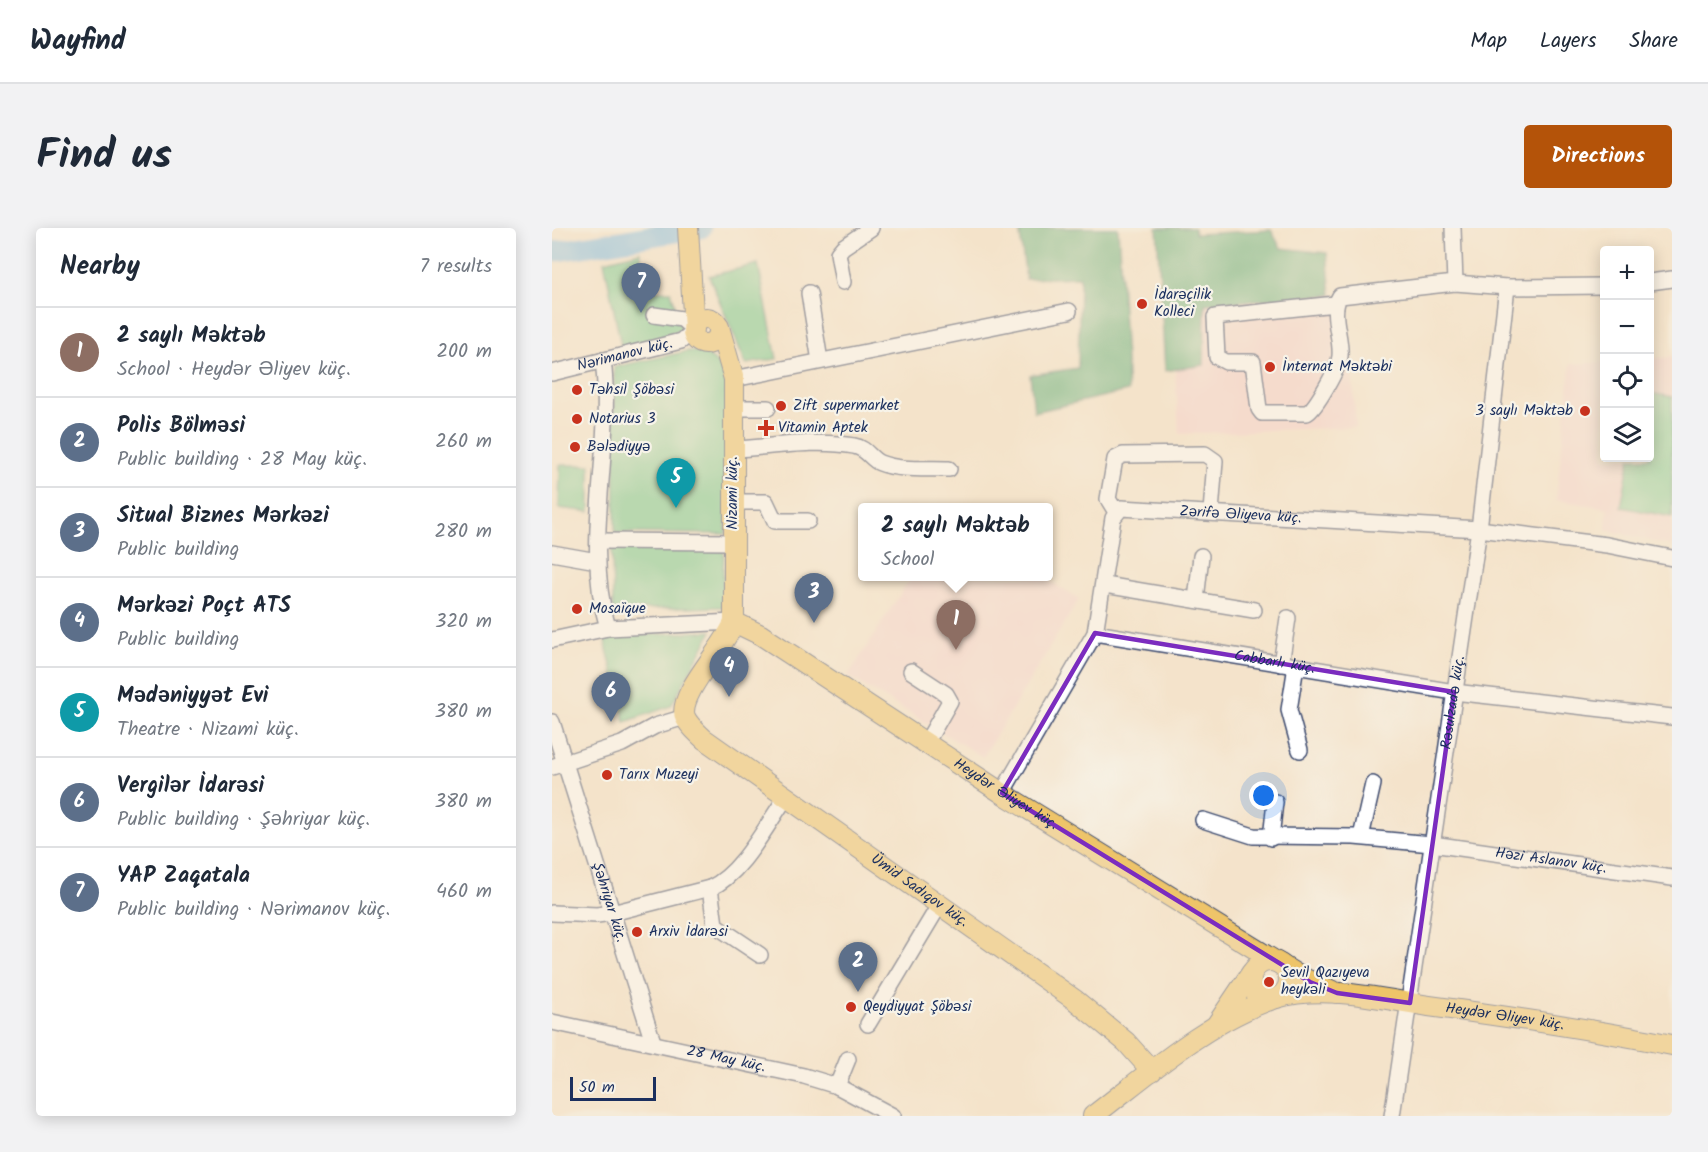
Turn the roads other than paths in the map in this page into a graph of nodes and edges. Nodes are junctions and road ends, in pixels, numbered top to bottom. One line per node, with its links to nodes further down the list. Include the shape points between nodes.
1 (688, 228): 4 (main road)
2 (871, 228): 7 (street, via 838,254)
3 (1453, 228): 8 (street)
4 (689, 265): 15 (main road, Nizami küç., via 700,295); 16 (main road)
5 (1672, 279): 6 (street)
6 (1654, 281)
7 (843, 282)
8 (1455, 283): 10 (street); 12 (street, via 1346,294)
9 (1600, 286): 10 (street)
10 (1507, 287): 29 (street, Rəsulzadə küç.)
11 (809, 293): 18 (street)
12 (1335, 304): 12 (street, via 1215,317 1217,357 1221,361 1253,362 1258,409 1262,412 1307,413 1315,406 1340,357)
13 (1069, 311): 18 (street)
14 (654, 315): 16 (street, via 682,319)
15 (718, 325): 16 (main road, via 717,338 711,343); 19 (main road, Nizami küç.)
16 (699, 337): 17 (street, Nərimanov küç.); 19 (main road, via 721,354)
17 (603, 360): 20 (street, Nərimanov küç.); 30 (street)
18 (820, 361): 19 (street)
19 (732, 372): 21 (main road, Nizami küç.)
20 (552, 373)
21 (734, 408): 22 (street); 23 (main road, Nizami küç.)
22 (768, 408)
23 (734, 449): 24 (street, via 858,446 870,452 876,462 888,466); 25 (main road, Nizami küç.)
24 (949, 469)
25 (733, 502): 28 (street, via 766,502 775,521 780,523); 31 (main road, Nizami küç.)
26 (1116, 512): 27 (street, Zərifə Əliyeva küç., via 1128,507); 27 (street, via 1108,500 1115,459 1123,455 1205,454 1215,461); 36 (street)
27 (1211, 512): 29 (street, Zərifə Əliyeva küç.)
28 (808, 521)
29 (1479, 529): 34 (street, Zərifə Əliyeva küç., via 1607,544); 46 (street, Rəsulzadə küç.)
30 (599, 541): 31 (street); 35 (street)
31 (733, 542): 40 (main road, Nizami küç.)
32 (552, 553): 35 (street)
33 (1201, 556): 37 (street)
34 (1672, 558)
35 (597, 561): 41 (street, via 598,593)
36 (1105, 585): 37 (street); 42 (street)
37 (1196, 600): 38 (street)
38 (1254, 610)
39 (1288, 618): 44 (street)
40 (734, 622): 41 (street); 47 (main road, via 686,699); 50 (main road, Heydər Əliyev küç., via 761,635)
41 (608, 628): 43 (street)
42 (1095, 633): 44 (street, Cabbarlı küç.); 54 (street)
43 (552, 640)
44 (1288, 665): 46 (street, Cabbarlı küç.); 51 (street, via 1289,710)
45 (911, 670): 50 (street, via 950,701)
46 (1454, 692): 48 (street, Cabbarlı küç.); 60 (street, Rəsulzadə küç.)
47 (685, 717): 52 (street); 55 (main road, Ümid Sadıqov küç., via 704,739)
48 (1672, 717)
49 (552, 722): 52 (street, Şəhriyar küç.)
50 (925, 744): 54 (main road, Heydər Əliyev küç.)
51 (1300, 750)
52 (558, 765): 65 (street, Şəhriyar küç.)
53 (1373, 784): 58 (street)
54 (1002, 793): 67 (main road, Heydər Əliyev küç.)
55 (787, 796): 62 (street, via 734,871); 63 (main road, Ümid Sadıqov küç.)
56 (1275, 802): 59 (street)
57 (1203, 820): 59 (street, Həzi Aslanov küç.)
58 (1361, 837): 59 (street, Həzi Aslanov küç.); 60 (street, Həzi Aslanov küç.)
59 (1271, 838)
60 (1432, 844): 61 (street, Həzi Aslanov küç.); 71 (street, Rəsulzadə küç.)
61 (1672, 878)
62 (710, 888): 65 (street); 66 (street, via 715,925)
63 (940, 904): 73 (street); 78 (main road, Ümid Sadıqov küç., via 1075,1000 1126,1042)
64 (552, 913): 65 (street)
65 (612, 913): 75 (street, Şəhriyar küç.)
66 (760, 955)
67 (1282, 966): 68 (main road, via 1264,962); 69 (main road, Heydər Əliyev küç.); 70 (main road, via 1289,983)
68 (1252, 972): 70 (main road, via 1250,982 1255,992 1264,999); 74 (main road)
69 (1337, 993): 70 (main road, via 1300,993); 71 (main road, Heydər Əliyev küç.)
70 (1275, 999): 74 (main road)
71 (1410, 1003): 76 (main road, Heydər Əliyev küç.); 82 (street, Rəsulzadə küç.)
72 (552, 1022): 75 (street, 28 May küç.)
73 (868, 1024)
74 (1214, 1028): 78 (main road)
75 (653, 1042): 79 (street, 28 May küç.)
76 (1672, 1045)
77 (848, 1059): 79 (street)
78 (1152, 1071): 81 (main road)
79 (837, 1086): 80 (street, 28 May küç.)
80 (893, 1116)
81 (1093, 1116)
82 (1392, 1116)

